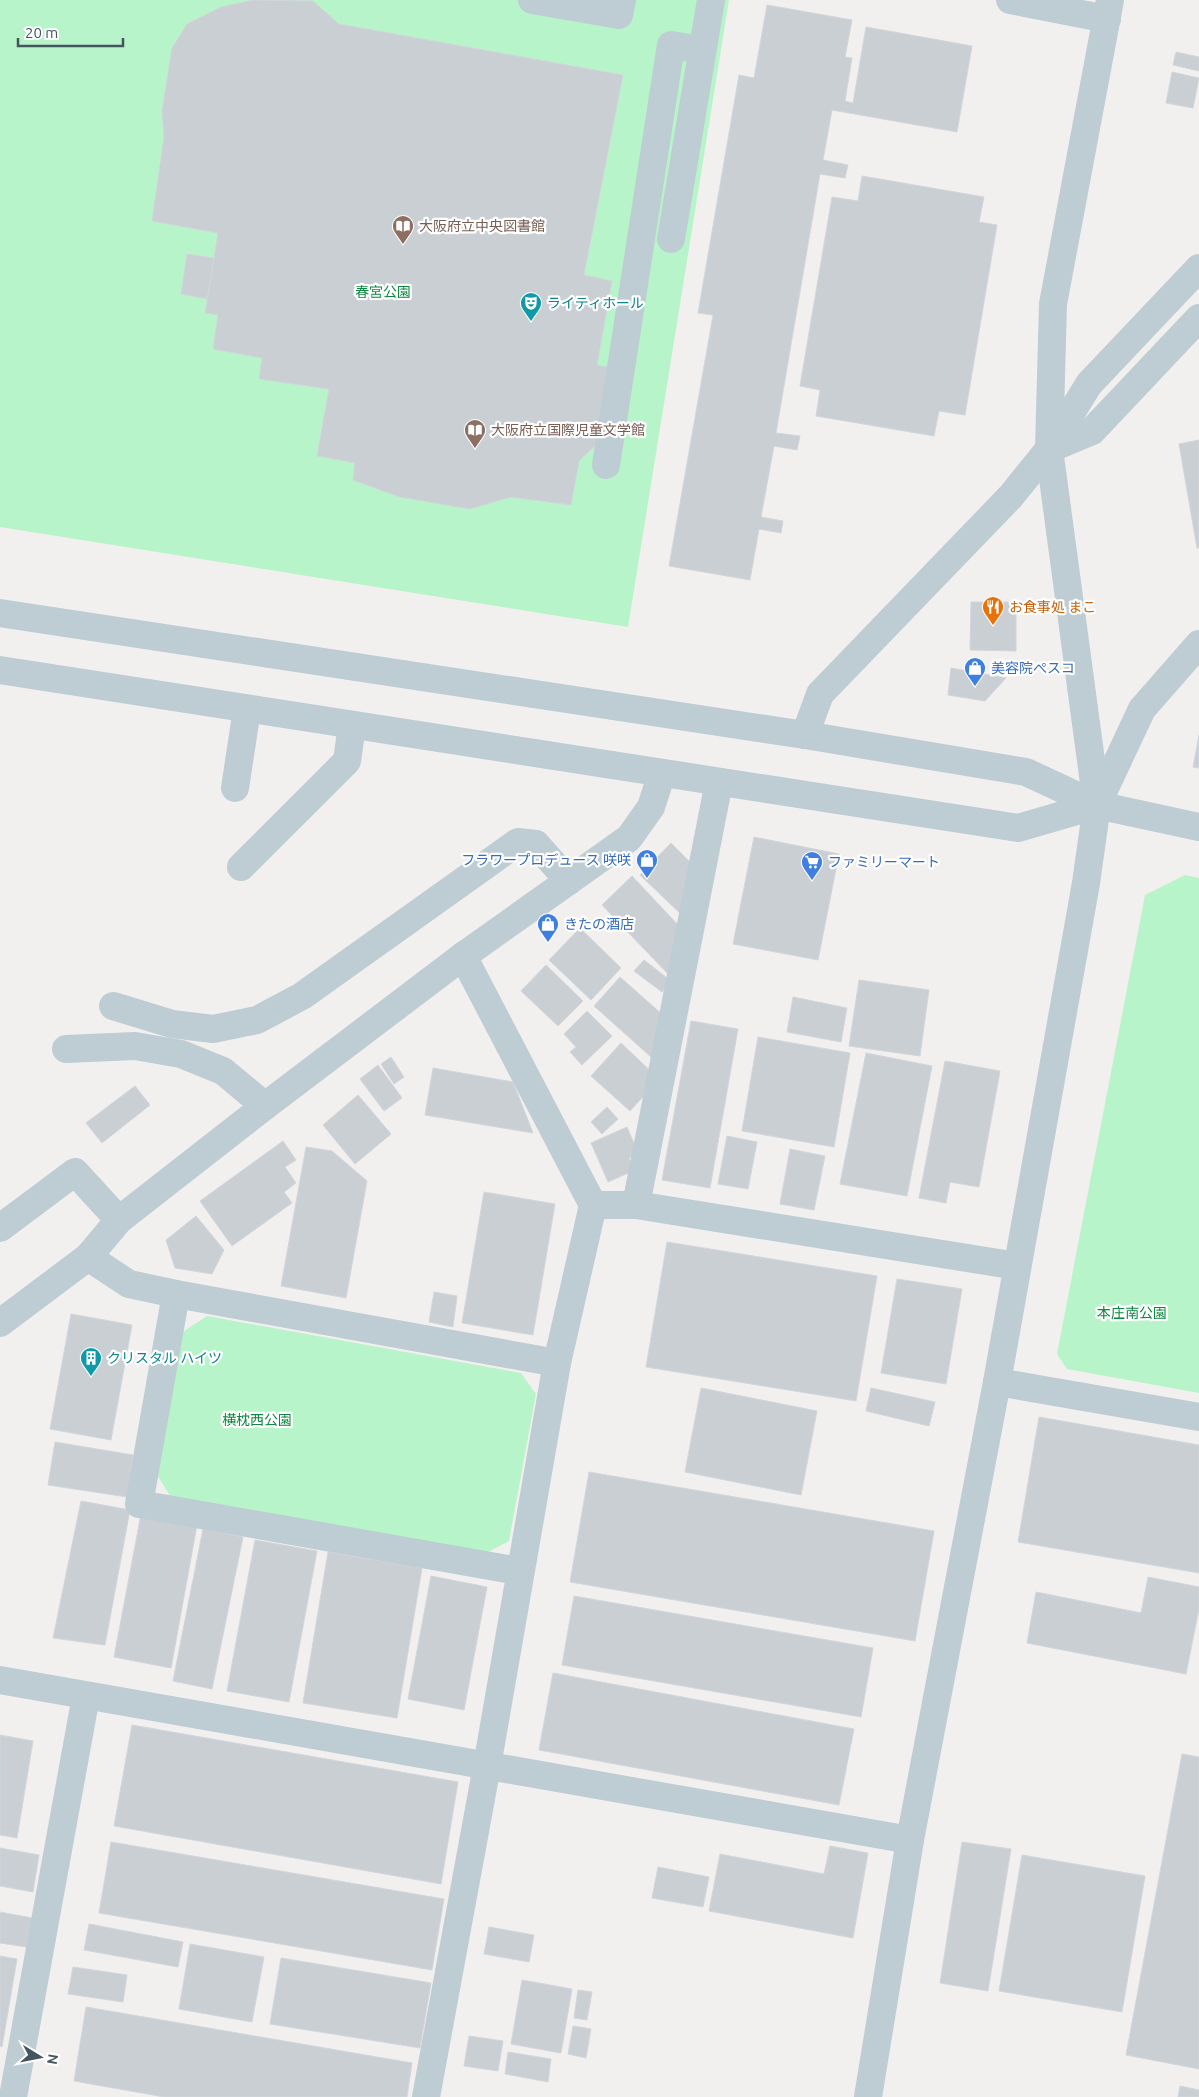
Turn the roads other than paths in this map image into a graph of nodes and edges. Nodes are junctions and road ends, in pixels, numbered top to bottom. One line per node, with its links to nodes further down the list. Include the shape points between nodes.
1 (532, 0): 2 (street, via 620,15)
2 (622, 0)
3 (711, 0): 6 (street)
4 (1010, 0): 5 (street)
5 (1108, 9): 10 (street, via 1053,304)
6 (702, 50): 7 (street); 11 (street, via 671,45)
7 (671, 239)
8 (1199, 268): 10 (street, via 1090,384)
9 (1199, 318): 10 (street, via 1092,431)
10 (1049, 450): 17 (street, via 1011,496 820,694); 21 (street)
11 (606, 465)
12 (0, 613): 17 (street)
13 (1199, 644): 21 (street, via 1142,709)
14 (0, 670): 15 (street)
15 (247, 709): 16 (street); 20 (street)
16 (352, 725): 18 (street); 23 (street, via 347,761)
17 (805, 735): 21 (street, via 1026,772)
18 (662, 773): 19 (street); 24 (street, via 651,807 629,838)
19 (719, 782): 21 (street, via 1018,828); 30 (street)
20 (235, 788)
21 (1097, 805): 22 (street); 34 (street)
22 (1199, 827)
23 (241, 867)
24 (569, 881): 25 (street); 26 (street, via 536,844 518,842 302,996 257,1020 213,1029 172,1024)
25 (464, 956): 28 (street); 29 (street)
26 (113, 1006)
27 (66, 1049): 28 (street, via 135,1046 181,1054 223,1071)
28 (265, 1106): 31 (street)
29 (593, 1205): 30 (street); 37 (street)
30 (636, 1205): 34 (street)
31 (119, 1220): 32 (street, via 75,1172); 33 (street)
32 (0, 1228)
33 (88, 1257): 35 (street, via 129,1284); 36 (street)
34 (1017, 1266): 38 (street)
35 (176, 1294): 37 (street); 40 (street, via 139,1504)
36 (0, 1323)
37 (557, 1362): 40 (street)
38 (997, 1382): 39 (street); 44 (street)
39 (1199, 1417)
40 (519, 1572): 43 (street)
41 (0, 1680): 42 (street)
42 (86, 1696): 43 (street); 45 (street)
43 (487, 1766): 44 (street); 46 (street)
44 (910, 1840): 47 (street)
45 (13, 2097)
46 (426, 2097)
47 (868, 2097)

